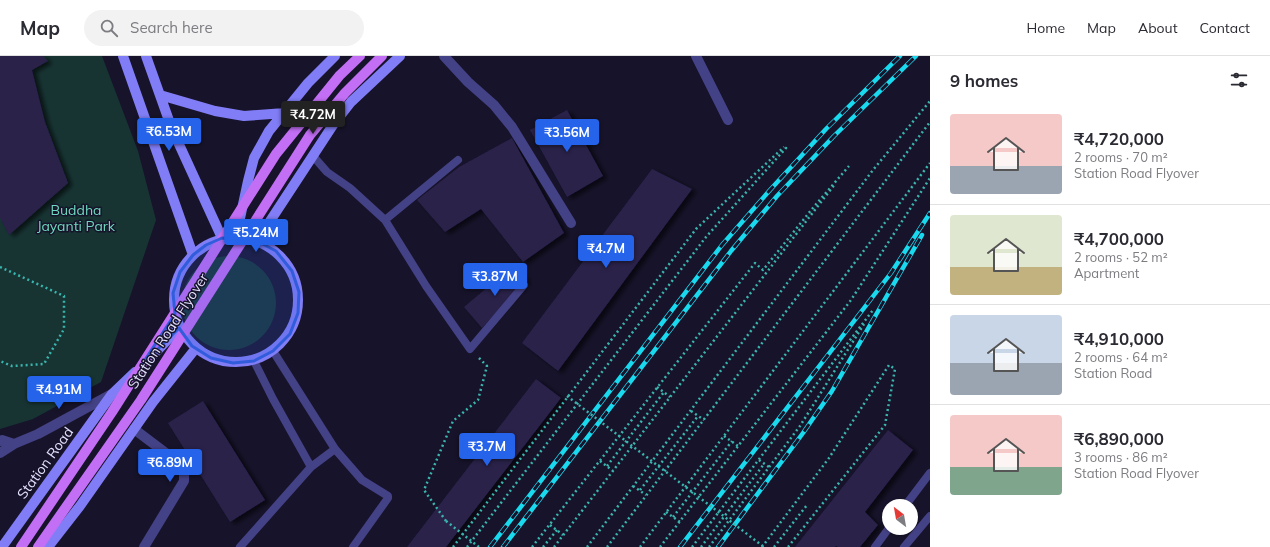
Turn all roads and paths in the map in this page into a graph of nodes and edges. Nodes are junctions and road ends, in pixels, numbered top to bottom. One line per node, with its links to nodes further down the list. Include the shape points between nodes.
1 (123, 56): 23 (main road)
2 (146, 56): 9 (main road)
3 (335, 56): 11 (main road, via 308,82)
4 (360, 56): 74 (main road, Station Road Flyover, bridge, via 340,75 276,154 112,412)
5 (382, 56): 75 (main road, Station Road Flyover, bridge, via 345,93 310,135 141,400)
6 (400, 56): 14 (main road, via 351,102)
7 (444, 56): 19 (street, via 494,105 512,127)
8 (696, 56): 12 (street)
9 (160, 95): 11 (main road, via 215,111 244,116); 21 (main road, via 172,129)
10 (930, 101): 37 (path, via 873,170)
11 (284, 112): 20 (main road, via 254,158)
12 (728, 120)
13 (930, 122): 39 (path)
14 (313, 156): 18 (lane, via 327,172 350,188); 22 (main road)
15 (458, 160): 18 (lane)
16 (930, 163): 41 (path)
17 (930, 178): 46 (path, via 851,300)
18 (384, 220): 28 (lane)
19 (571, 223)
20 (236, 237): 21 (main road); 22 (main road)
21 (222, 238): 23 (main road, via 206,245)
22 (257, 241): 29 (main road, via 276,251 292,271 299,292 298,313 290,334)
23 (193, 255): 26 (main road, via 180,272 174,293 175,315)
24 (0, 267): 31 (path, via 64,296 64,329 44,364 12,366)
25 (524, 286): 28 (lane)
26 (180, 328): 27 (main road); 34 (main road, Station Road)
27 (196, 348): 30 (main road, via 211,358 233,363); 40 (main road)
28 (470, 348): 82 (path, bridge, via 487,366 478,400 453,420 424,490 446,521)
29 (273, 351): 30 (main road); 47 (lane)
30 (254, 360): 54 (lane)
31 (0, 361)
32 (657, 387): 33 (path); 36 (path, via 755,263 763,270 849,166); 50 (path)
33 (664, 392): 36 (path); 43 (path)
34 (112, 394): 45 (street); 73 (main road, Station Road)
35 (567, 396): 43 (path, bridge)
36 (670, 397): 56 (path)
37 (691, 411): 38 (path); 58 (path)
38 (698, 416): 39 (path); 53 (path)
39 (704, 420): 61 (path)
40 (134, 428): 76 (main road); 77 (street, via 179,463 184,471 184,481)
41 (724, 436): 44 (path); 64 (path)
42 (0, 441): 45 (street)
43 (626, 441): 52 (path); 53 (path, bridge)
44 (732, 442): 46 (path); 60 (path)
45 (14, 444): 48 (street)
46 (738, 446): 68 (path)
47 (335, 449): 54 (lane); 79 (lane, via 362,480 388,496)
48 (0, 453)
49 (758, 460): 51 (path); 55 (path, via 873,310 800,426); 90 (path)
50 (600, 461): 52 (path); 69 (path)
51 (764, 464): 55 (path); 66 (path)
52 (607, 466): 56 (path)
53 (659, 466): 59 (path); 60 (path, bridge)
54 (311, 467): 78 (lane)
55 (769, 467): 92 (path)
56 (613, 471): 71 (path)
57 (930, 473): 62 (lane)
58 (633, 486): 59 (path); 86 (path)
59 (640, 490): 61 (path)
60 (693, 492): 65 (path); 66 (path, bridge)
61 (646, 495): 87 (path)
62 (910, 499)
63 (807, 504): 94 (path)
64 (666, 512): 65 (path); 88 (path)
65 (673, 516): 68 (path)
66 (724, 516): 91 (path); 93 (path, bridge)
67 (930, 516): 97 (lane)
68 (680, 522): 89 (path)
69 (550, 525): 70 (path); 83 (path)
70 (556, 530): 71 (path); 84 (path)
71 (564, 535): 85 (path)
72 (884, 535): 96 (lane)
73 (2, 547)
74 (21, 547)
75 (38, 547)
76 (48, 547)
77 (144, 547)
78 (240, 547)
79 (353, 547)
80 (453, 547): 81 (path, via 696,229 784,147 786,148 706,237)
81 (467, 547)
82 (479, 547)
83 (532, 547)
84 (543, 547)
85 (554, 547)
86 (587, 547)
87 (607, 547)
88 (640, 547)
89 (660, 547)
90 (692, 547)
91 (701, 547)
92 (709, 547)
93 (763, 547): 95 (path, via 829,458 889,365 895,369 885,425)
94 (774, 547)
95 (788, 547)
96 (875, 547)
97 (904, 547)

